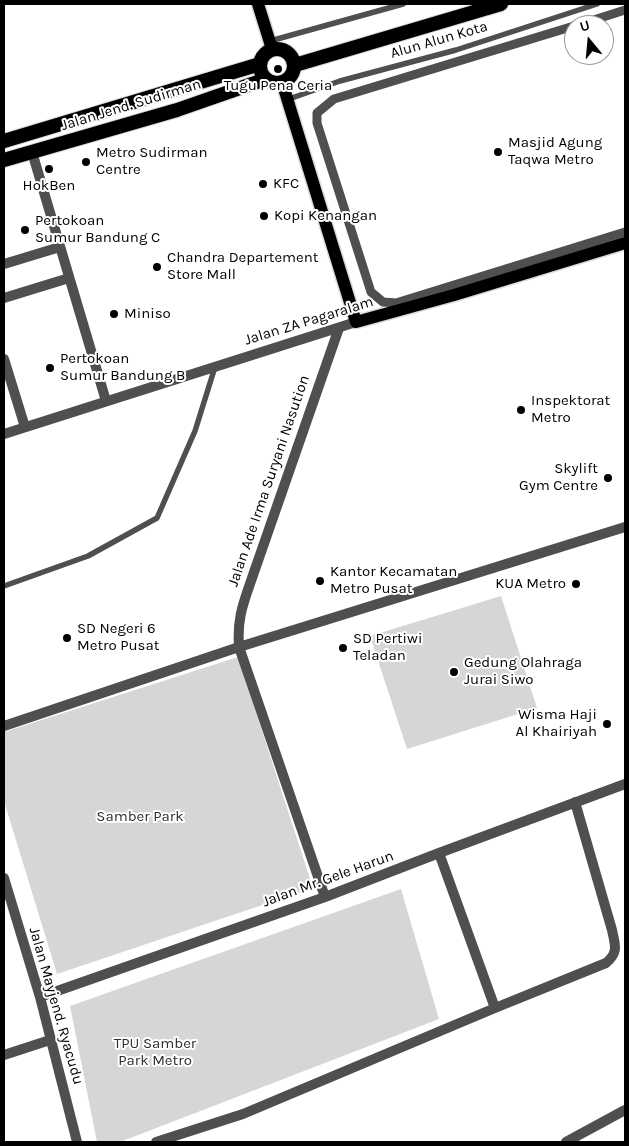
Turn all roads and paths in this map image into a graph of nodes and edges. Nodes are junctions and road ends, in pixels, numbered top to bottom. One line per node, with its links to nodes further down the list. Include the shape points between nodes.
1 (258, 4): 8 (main road)
2 (403, 4): 8 (lane)
3 (502, 4): 10 (highway)
4 (597, 4): 13 (lane, Alun Alun Kota, via 456,50 340,81)
5 (625, 10): 6 (street)
6 (610, 15)
7 (564, 30): 17 (street, via 334,99 317,114 317,123 371,292 383,302 396,303)
8 (271, 45): 9 (highway); 10 (highway, via 287,52)
9 (260, 64): 11 (highway); 14 (highway, Jalan Jend. Sudirman)
10 (295, 65): 12 (highway, via 292,75)
11 (266, 79): 12 (highway); 15 (highway, Jalan Jend. Sudirman, via 177,110)
12 (282, 82): 13 (main road)
13 (288, 99): 23 (main road)
14 (4, 141)
15 (32, 152): 16 (highway, Jalan Jend. Sudirman); 19 (street)
16 (4, 160)
17 (625, 232)
18 (625, 242): 23 (main road, Jalan ZA Pagaralam)
19 (60, 247): 20 (street); 21 (street)
20 (4, 264)
21 (69, 278): 22 (street); 27 (street)
22 (4, 298)
23 (356, 322): 24 (street, Jalan ZA Pagaralam)
24 (339, 328): 26 (street, Jalan ZA Pagaralam); 32 (street, Jalan Ade Irma Suryani Nasution, via 241,610)
25 (4, 359): 28 (street)
26 (216, 367): 27 (street, Jalan ZA Pagaralam); 31 (lane, via 195,431 157,518 88,556)
27 (106, 401): 28 (street, Jalan ZA Pagaralam)
28 (25, 427): 29 (street, Jalan ZA Pagaralam)
29 (4, 434)
30 (625, 527): 32 (street)
31 (4, 586)
32 (239, 647): 33 (street); 38 (street, Jalan Ade Irma Suryani Nasution)
33 (4, 726)
34 (625, 784): 35 (street, Jalan Mr. Gele Harun)
35 (575, 802): 36 (street, Jalan Mr. Gele Harun); 40 (street, via 612,930 616,948 613,957 606,963)
36 (439, 853): 38 (street, Jalan Mr. Gele Harun); 40 (street)
37 (4, 878): 39 (street, Jalan Mayjend. Ryacudu)
38 (325, 897): 39 (street, Jalan Mr. Gele Harun)
39 (40, 997): 41 (street, Jalan Mayjend. Ryacudu)
40 (495, 1008): 45 (street, via 243,1114)
41 (50, 1040): 42 (street); 44 (street, Jalan Mayjend. Ryacudu)
42 (4, 1055)
43 (625, 1110): 46 (street)
44 (77, 1142)
45 (156, 1142)
46 (566, 1142)

